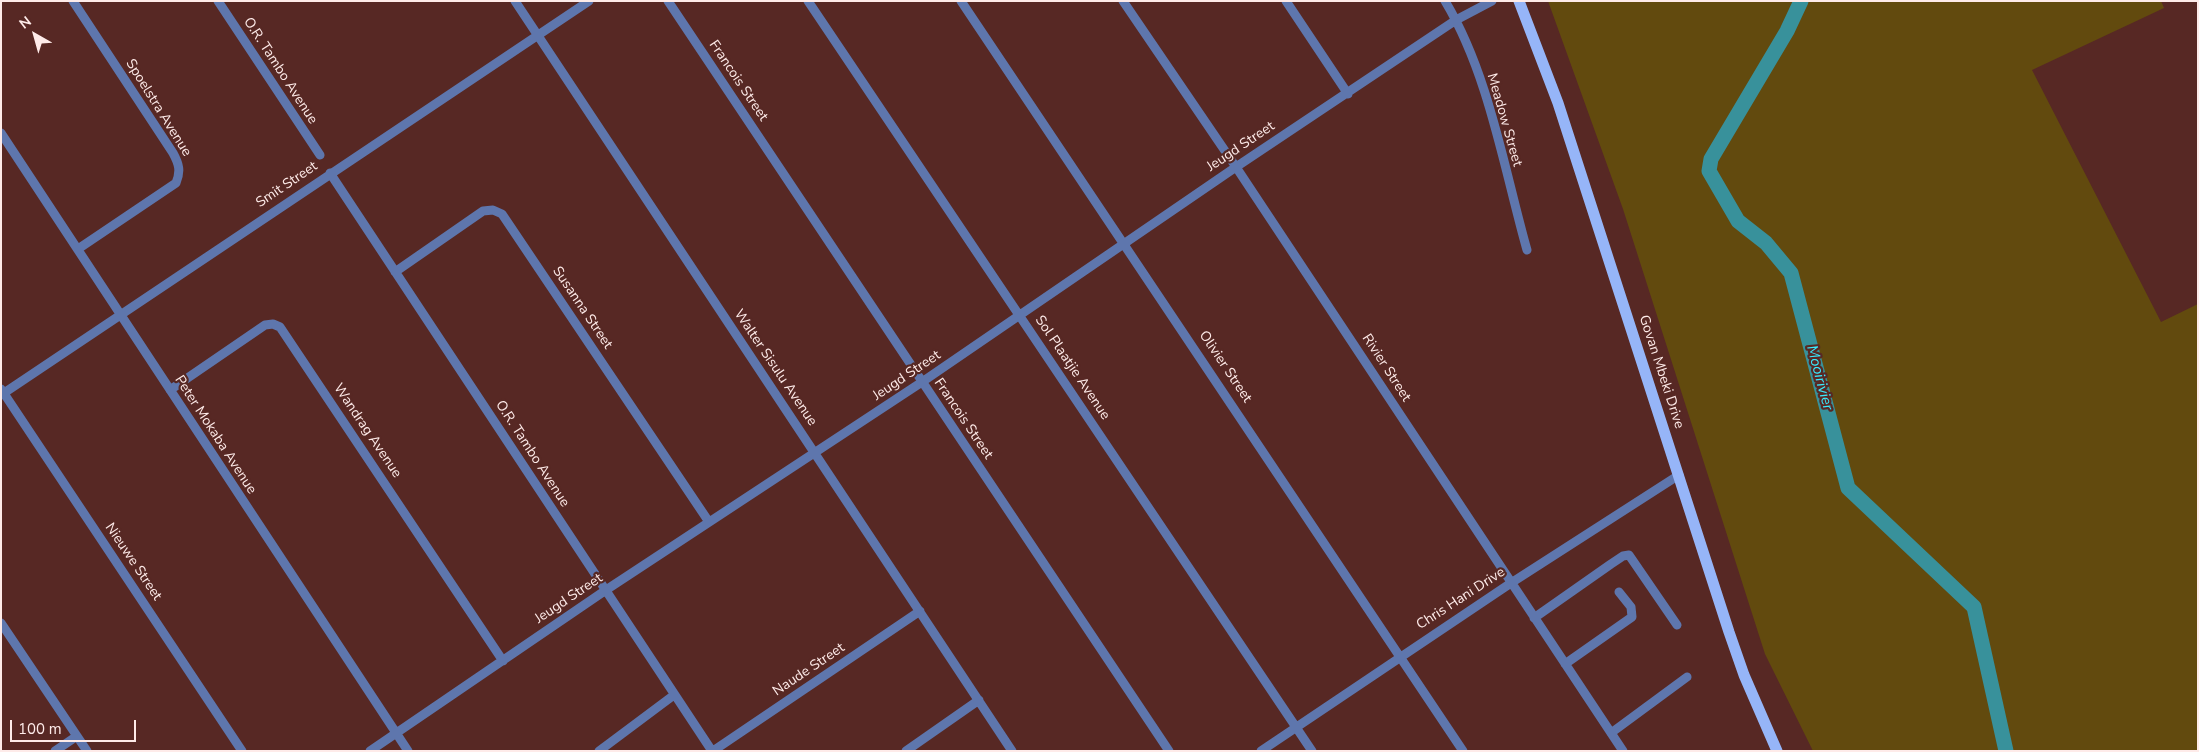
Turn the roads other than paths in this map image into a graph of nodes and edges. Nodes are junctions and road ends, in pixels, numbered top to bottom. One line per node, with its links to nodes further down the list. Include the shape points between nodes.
1 (73, 1): 21 (street, Spoelstra Avenue, via 173,153 180,174 176,183)
2 (218, 1): 17 (street, O.R. Tambo Avenue)
3 (515, 1): 14 (street, Walter Sisulu Avenue)
4 (589, 1): 14 (street, Smit Street)
5 (668, 1): 26 (street, Francois Street)
6 (808, 1): 25 (street, Sol Plaatjie Avenue)
7 (961, 1): 20 (street, Olivier Street)
8 (1123, 1): 18 (street, Rivier Street)
9 (1286, 1): 15 (street)
10 (1445, 1): 13 (street, Meadow Street)
11 (1492, 1): 13 (street, Jeugd Street)
12 (1519, 1): 30 (main road, Govan Mbeki Drive, via 1558,103)
13 (1456, 20): 15 (street, Jeugd Street); 22 (street, Meadow Street, via 1469,46 1493,123)
14 (538, 36): 19 (street, Smit Street); 29 (street, Walter Sisulu Avenue)
15 (1348, 94): 18 (street, Jeugd Street)
16 (1, 133): 21 (street, Peter Mokaba Avenue)
17 (320, 155)
18 (1236, 167): 20 (street, Jeugd Street); 32 (street, Rivier Street)
19 (330, 173): 23 (street, O.R. Tambo Avenue); 24 (street, Smit Street)
20 (1125, 242): 25 (street, Jeugd Street); 39 (street, Olivier Street)
21 (78, 250): 24 (street, Peter Mokaba Avenue)
22 (1527, 250)
23 (395, 272): 31 (street, Susanna Street, via 483,211 493,210 502,214); 33 (street, O.R. Tambo Avenue)
24 (118, 314): 27 (street, Peter Mokaba Avenue); 28 (street, Smit Street)
25 (1019, 314): 26 (street, Jeugd Street); 45 (street, Sol Plaatjie Avenue)
26 (922, 382): 29 (street, Jeugd Street); 58 (street, Francois Street)
27 (170, 390): 40 (street, Wandrag Avenue, via 265,325 280,327); 47 (street, Peter Mokaba Avenue)
28 (2, 392): 51 (street, Nieuwe Street)
29 (815, 454): 31 (street, Jeugd Street); 35 (street, Walter Sisulu Avenue)
30 (1679, 475): 32 (street, Chris Hani Drive); 63 (main road, Govan Mbeki Drive, via 1744,675)
31 (709, 522): 33 (street, Jeugd Street)
32 (1511, 583): 36 (street, Rivier Street); 39 (street, Chris Hani Drive)
33 (606, 590): 40 (street, Jeugd Street); 43 (street, O.R. Tambo Avenue)
34 (1619, 592): 41 (street, via 1631,606 1632,617)
35 (920, 612): 44 (street, Walter Sisulu Avenue); 55 (street, Naude Street)
36 (1534, 618): 38 (street, via 1629,555); 41 (street, Rivier Street)
37 (1, 623): 48 (street)
38 (1677, 625)
39 (1400, 656): 45 (street, Chris Hani Drive); 61 (street, Olivier Street)
40 (503, 661): 47 (street, Jeugd Street)
41 (1565, 664): 46 (street, Rivier Street)
42 (1688, 677): 46 (street)
43 (674, 695): 54 (street); 55 (street, O.R. Tambo Avenue)
44 (979, 700): 56 (street); 57 (street, Walter Sisulu Avenue)
45 (1296, 727): 59 (street, Chris Hani Drive); 60 (street, Sol Plaatjie Avenue)
46 (1611, 733): 62 (street, Rivier Street)
47 (396, 734): 52 (street, Jeugd Street); 53 (street, Peter Mokaba Avenue)
48 (78, 736): 49 (street); 50 (street)
49 (55, 751)
50 (87, 751)
51 (242, 751)
52 (370, 751)
53 (408, 751)
54 (599, 751)
55 (712, 751)
56 (906, 751)
57 (1012, 751)
58 (1168, 751)
59 (1261, 751)
60 (1312, 751)
61 (1463, 751)
62 (1623, 751)
63 (1776, 751)

